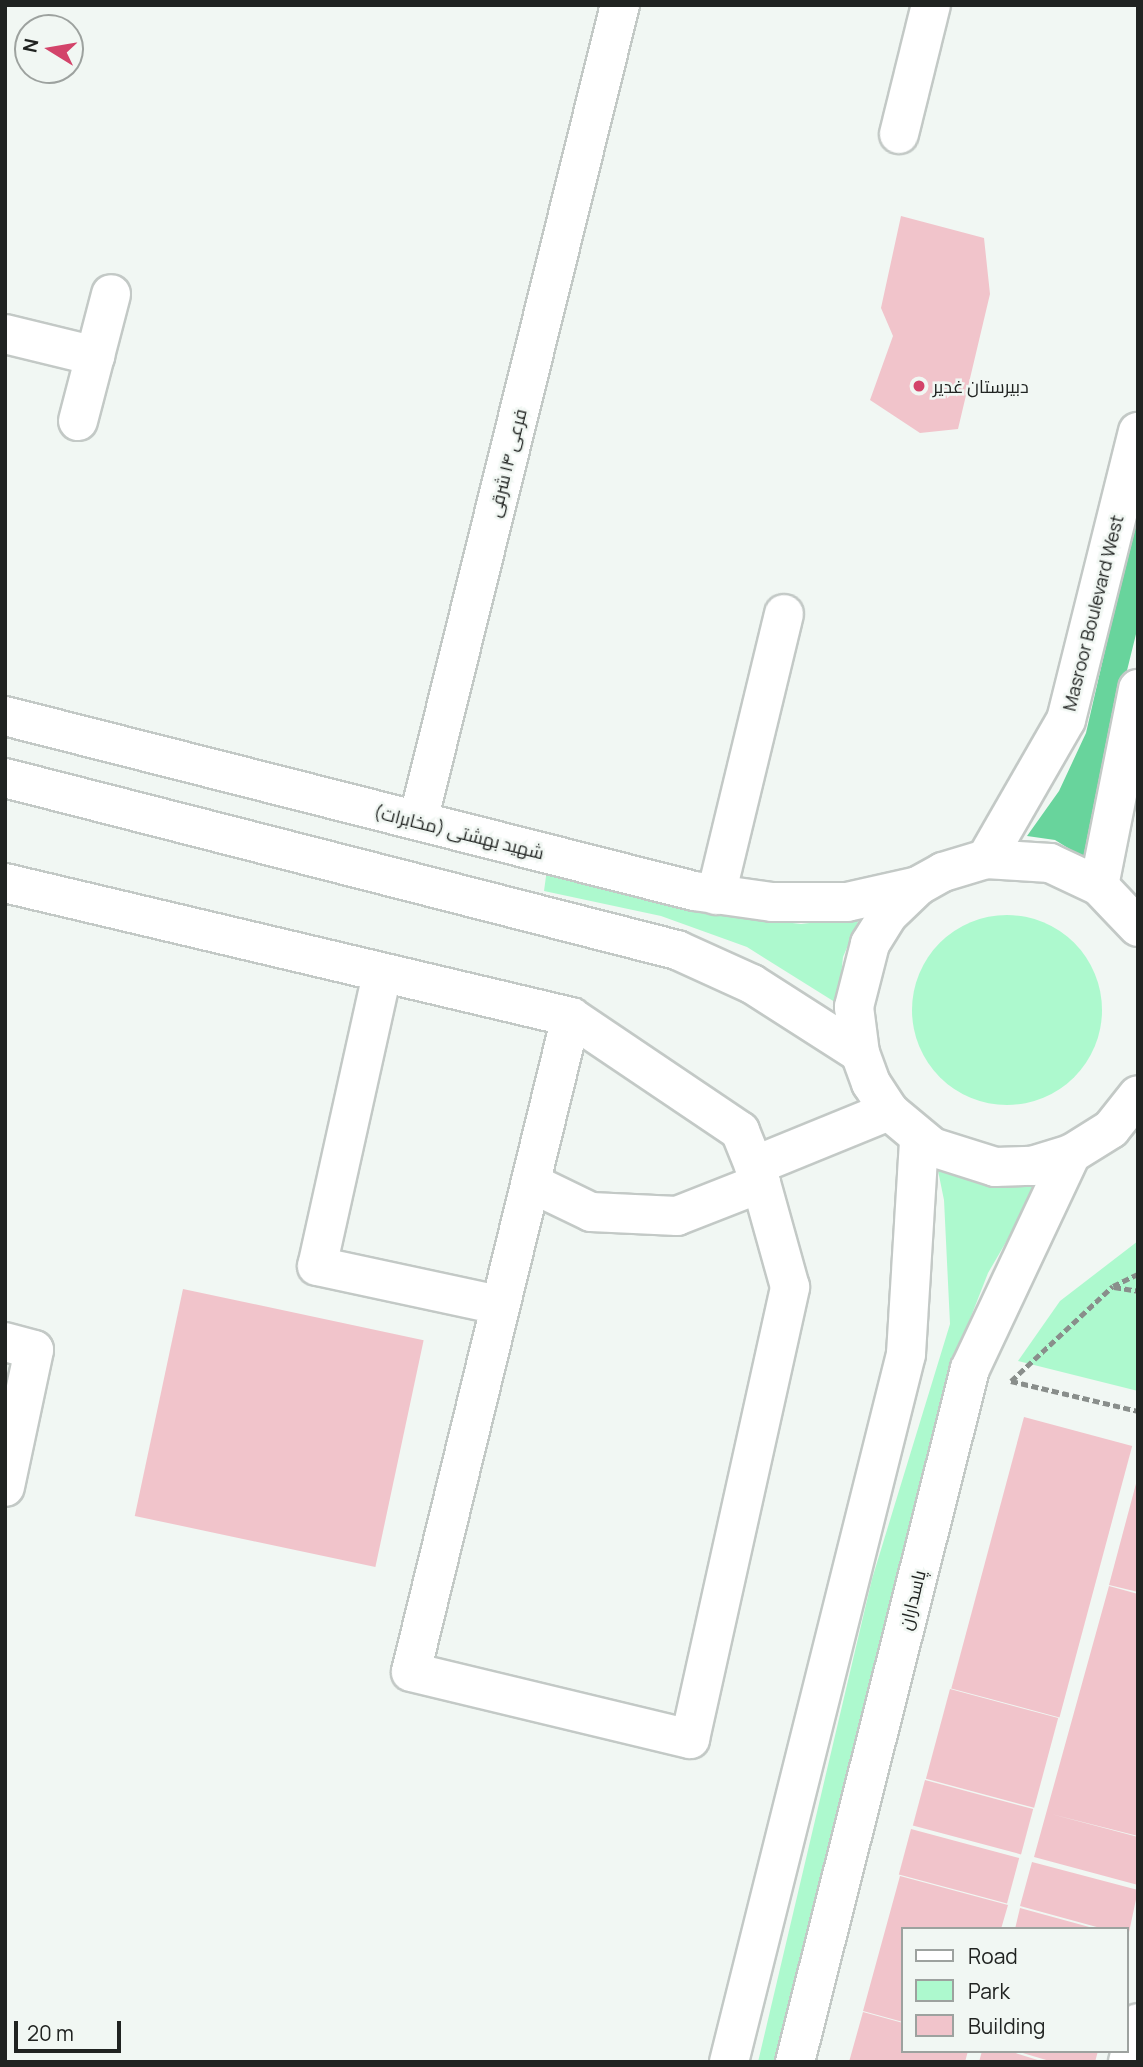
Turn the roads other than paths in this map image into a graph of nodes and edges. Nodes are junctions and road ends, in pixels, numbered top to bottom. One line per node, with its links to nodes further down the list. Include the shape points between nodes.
1 (620, 5): 13 (main road, فرعی ۱۴ شرقی)
2 (931, 5): 3 (main road)
3 (899, 134)
4 (111, 294): 6 (main road)
5 (5, 334): 6 (main road)
6 (95, 356): 7 (main road)
7 (78, 421)
8 (1138, 432): 14 (main road, Masroor Boulevard West, via 1066,720)
9 (784, 614): 18 (main road)
10 (1138, 688): 17 (main road)
11 (5, 716): 13 (main road, شهید بهشتی (مخابرات))
12 (5, 778): 22 (main road, via 677,950 752,984)
13 (418, 821): 18 (main road, شهید بهشتی (مخابرات))
14 (986, 859): 16 (main road, via 943,872); 17 (main road, via 1050,863)
15 (5, 883): 20 (main road)
16 (918, 886): 18 (main road, شهید بهشتی (مخابرات), via 846,902 772,902); 22 (main road, via 888,915 870,944 854,1007)
17 (1099, 886): 19 (main road)
18 (716, 895)
19 (1138, 927)
20 (382, 974): 21 (main road); 30 (main road, via 317,1266)
21 (572, 1017): 28 (main road, via 740,1131); 29 (main road)
22 (860, 1053): 24 (main road, via 871,1083)
23 (1138, 1095): 25 (main road)
24 (889, 1111): 26 (main road); 28 (main road)
25 (1124, 1129): 27 (main road)
26 (919, 1139): 27 (main road, via 995,1167 1031,1166); 33 (main road, via 906,1354)
27 (1070, 1154): 34 (main road, پاسداران, via 1009,1276 970,1369)
28 (757, 1174): 29 (main road, via 677,1216 591,1212); 30 (main road, via 790,1287 690,1739 411,1672)
29 (531, 1183): 30 (main road)
30 (499, 1305)
31 (5, 1342): 32 (main road, via 34,1350)
32 (5, 1487)
33 (729, 2062)
34 (795, 2062)

